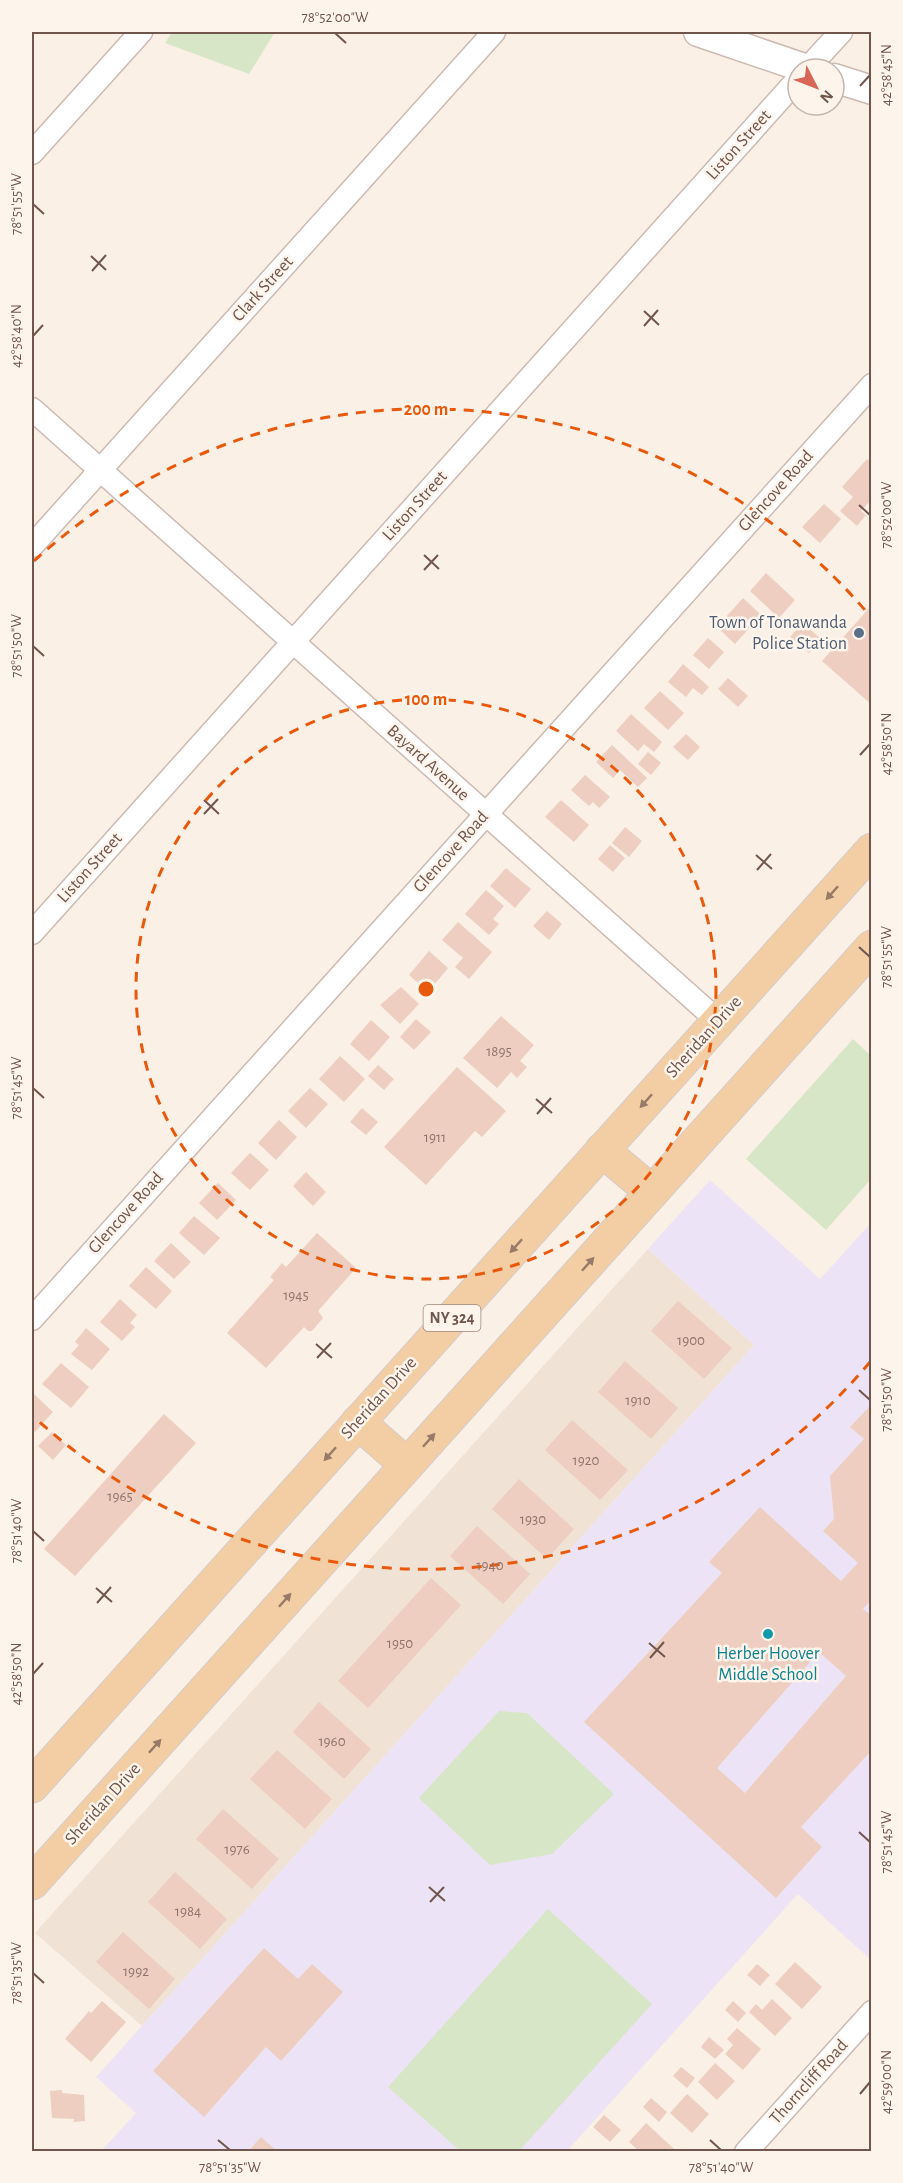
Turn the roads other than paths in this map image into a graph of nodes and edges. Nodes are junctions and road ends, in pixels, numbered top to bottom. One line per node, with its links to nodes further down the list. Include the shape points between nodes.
1 (141, 32): 10 (street)
2 (495, 32): 13 (street, Clark Street)
3 (698, 32): 6 (street)
4 (841, 32): 5 (street)
5 (818, 57)
6 (786, 62)
7 (846, 82): 8 (street)
8 (872, 90)
9 (786, 92): 15 (street, Liston Street)
10 (32, 153)
11 (872, 385): 16 (street, Glencove Road)
12 (32, 409): 13 (street, Bayard Avenue)
13 (100, 470): 14 (street, Clark Street); 15 (street, Bayard Avenue)
14 (32, 546)
15 (293, 642): 16 (street, Bayard Avenue); 18 (street, Liston Street)
16 (485, 814): 20 (street, Bayard Avenue); 23 (street, Glencove Road)
17 (872, 850): 20 (main road, Sheridan Drive / NY 324, one-way to 20)
18 (32, 933)
19 (872, 947): 22 (main road, Sheridan Drive)
20 (718, 1021): 21 (main road, Sheridan Drive / NY 324, one-way to 21)
21 (602, 1150): 22 (main road); 24 (main road, Sheridan Drive / NY 324, one-way to 24)
22 (652, 1192): 25 (main road, Sheridan Drive, one-way to 22)
23 (32, 1319)
24 (358, 1422): 25 (main road); 26 (main road, Sheridan Drive / NY 324, one-way to 26)
25 (407, 1465): 27 (main road, Sheridan Drive, one-way to 25)
26 (32, 1786)
27 (32, 1883)
28 (872, 2012): 29 (street, Thorncliff Road)
29 (746, 2151)

